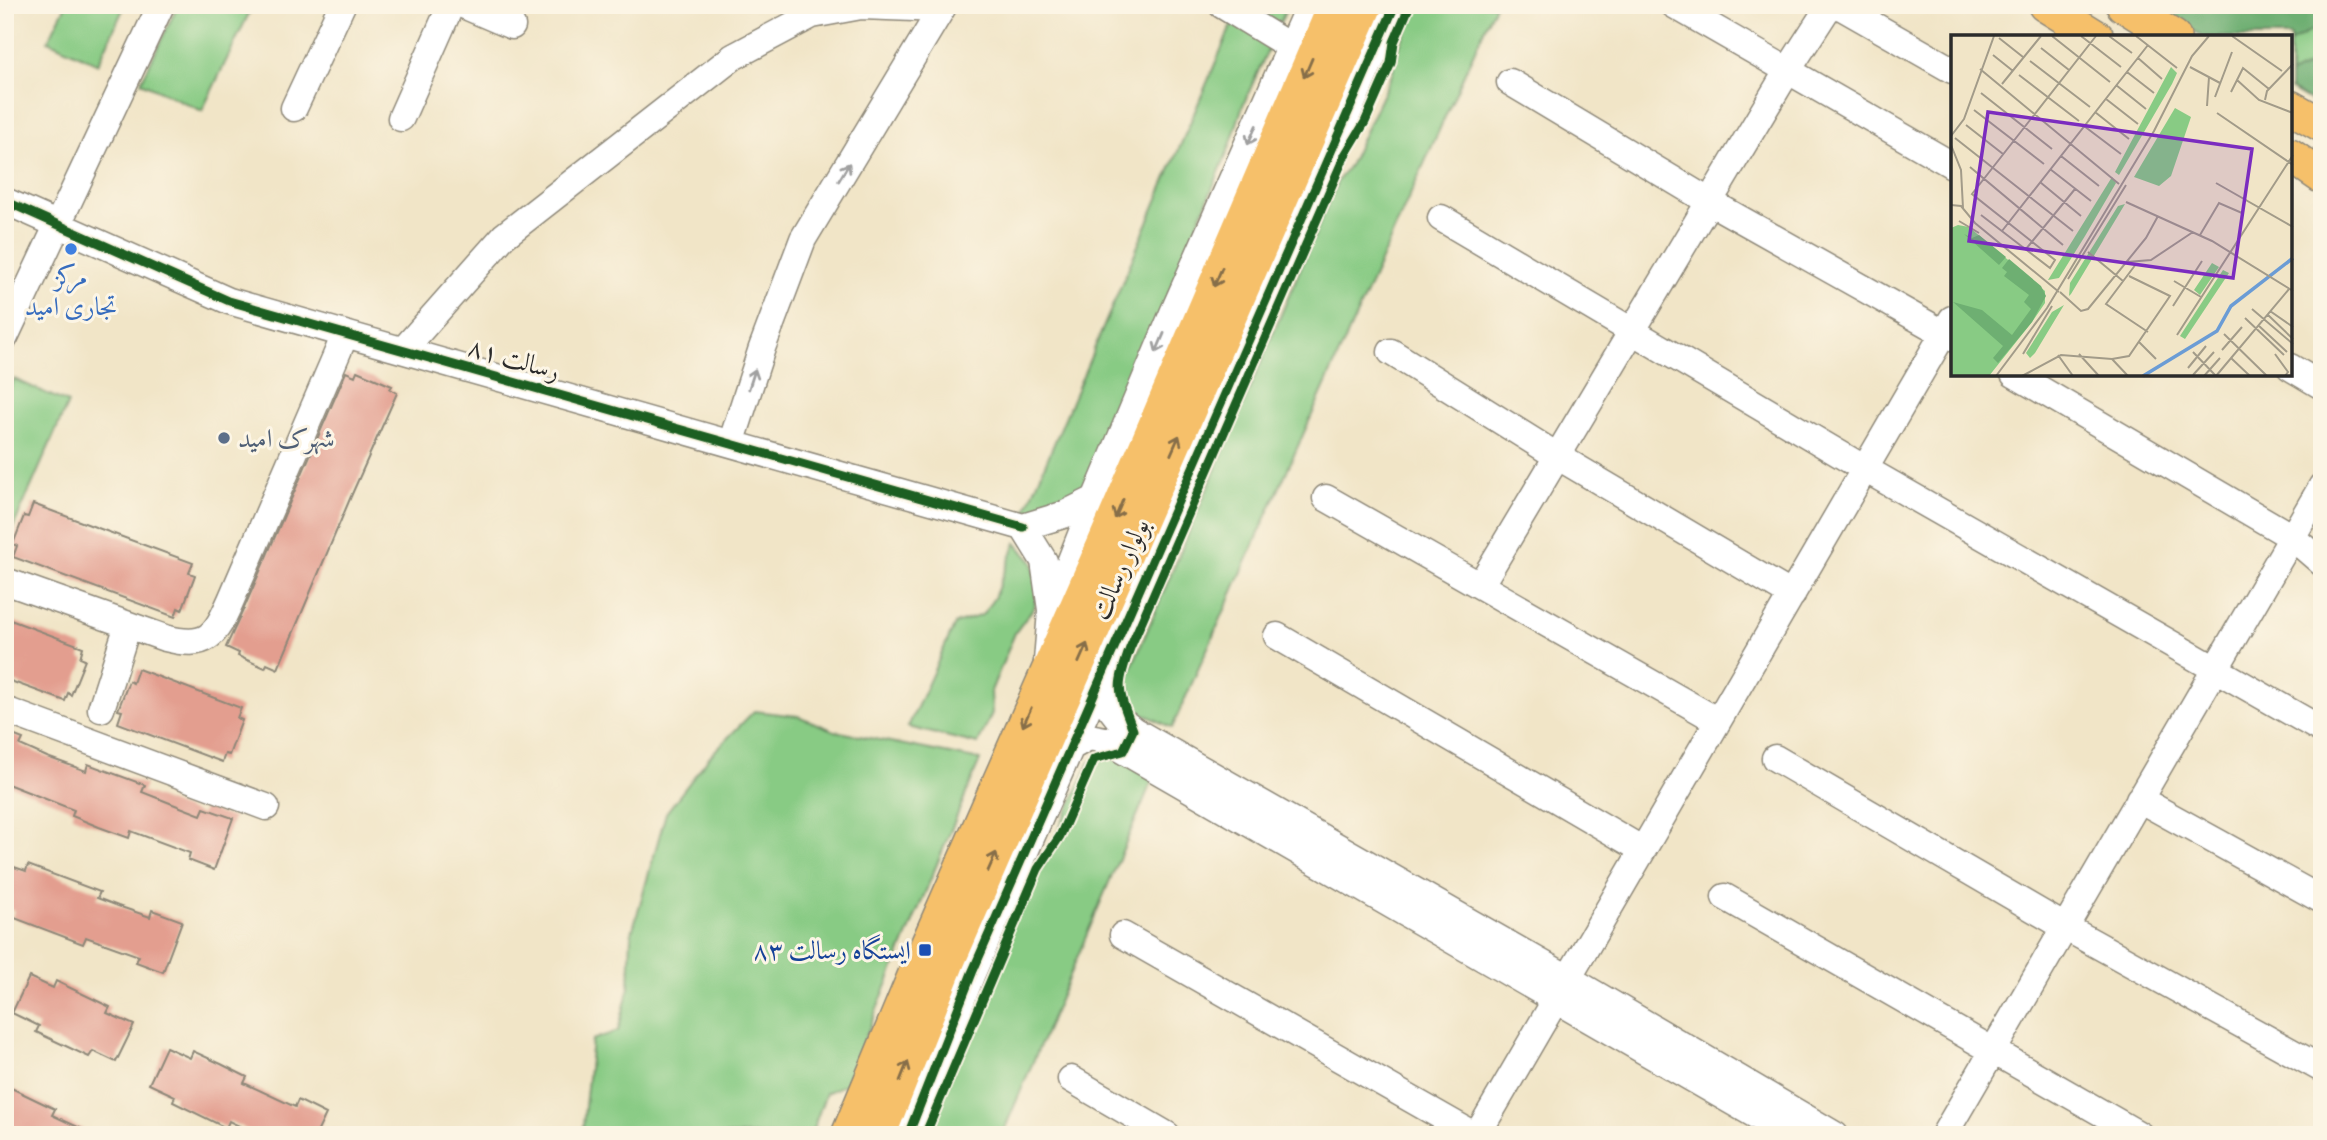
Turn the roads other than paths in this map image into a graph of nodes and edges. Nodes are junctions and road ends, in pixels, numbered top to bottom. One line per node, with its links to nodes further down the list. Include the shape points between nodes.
1 (161, 5): 34 (street)
2 (342, 5): 24 (street)
3 (451, 5): 26 (street)
4 (463, 5): 17 (street)
5 (1222, 5): 20 (street)
6 (1309, 5): 20 (street)
7 (1335, 5): 61 (main road, بولوار رسالت, one-way to 61)
8 (1366, 5): 81 (main road, بولوار رسالت, one-way to 8, via 948,962)
9 (1395, 5): 60 (street)
10 (1674, 5): 22 (street)
11 (1830, 5): 22 (street)
12 (1838, 5): 21 (street)
13 (2045, 5): 18 (main road)
14 (2123, 5): 19 (main road)
15 (862, 6): 16 (street); 39 (street, via 812,15 733,57 503,236)
16 (942, 7): 44 (street, one-way to 16, via 803,239)
17 (512, 26)
18 (2094, 35)
19 (2171, 35)
20 (1291, 47): 49 (street, one-way to 49)
21 (1951, 69)
22 (1788, 70): 29 (street); 32 (street)
23 (1510, 82): 32 (street)
24 (294, 108)
25 (2292, 108): 27 (main road)
26 (401, 118)
27 (2322, 125)
28 (2292, 156): 30 (main road)
29 (1951, 164)
30 (2322, 177)
31 (5, 201): 34 (street, رسالت ۸۱)
32 (1710, 202): 35 (street); 36 (street)
33 (1441, 218): 35 (street)
34 (57, 224): 37 (street, رسالت ۸۱, via 229,301); 38 (street)
35 (1633, 330): 45 (street); 46 (street)
36 (1950, 330): 46 (street)
37 (345, 335): 39 (street, رسالت ۸۱); 57 (street, via 212,635 185,643)
38 (5, 337)
39 (404, 349): 44 (street, رسالت ۸۱)
40 (1391, 352): 45 (street)
41 (2292, 368): 43 (street)
42 (2017, 376): 51 (street)
43 (2322, 386)
44 (731, 444): 50 (street, رسالت ۸۱)
45 (1558, 456): 54 (street); 55 (street)
46 (1865, 469): 55 (street); 59 (street)
47 (2322, 486): 51 (street)
48 (1326, 498): 54 (street)
49 (1095, 499): 50 (street); 56 (street)
50 (1023, 527): 56 (street, via 1044,561)
51 (2292, 537): 52 (street); 59 (street)
52 (2322, 563)
53 (5, 581): 57 (street)
54 (1481, 584): 64 (street)
55 (1792, 595): 64 (street)
56 (1051, 611): 61 (street)
57 (128, 625): 62 (street)
58 (1277, 636): 71 (street)
59 (2216, 668): 65 (street); 69 (street)
60 (1101, 675): 66 (street, via 1104,700); 67 (street)
61 (1046, 676): 80 (main road, بولوار رسالت, one-way to 80)
62 (102, 709)
63 (5, 710): 70 (street)
64 (1718, 721): 71 (street)
65 (2322, 730)
66 (1128, 740): 67 (street, via 1088,737); 76 (street)
67 (1071, 747): 82 (street, via 972,973)
68 (1776, 758): 74 (street)
69 (2139, 799): 73 (street); 74 (street)
70 (266, 807)
71 (1643, 850): 76 (street)
72 (1725, 897): 77 (street)
73 (2322, 901)
74 (2065, 927): 77 (street); 78 (street)
75 (1123, 935): 84 (street)
76 (1562, 989): 84 (street); 85 (street); 86 (street)
77 (1993, 1049): 87 (street); 88 (street)
78 (2322, 1069)
79 (1071, 1079): 83 (street)
80 (848, 1135)
81 (878, 1135)
82 (908, 1135)
83 (1167, 1135)
84 (1476, 1135)
85 (1790, 1135)
86 (1835, 1135)
87 (1944, 1135)
88 (2140, 1135)

